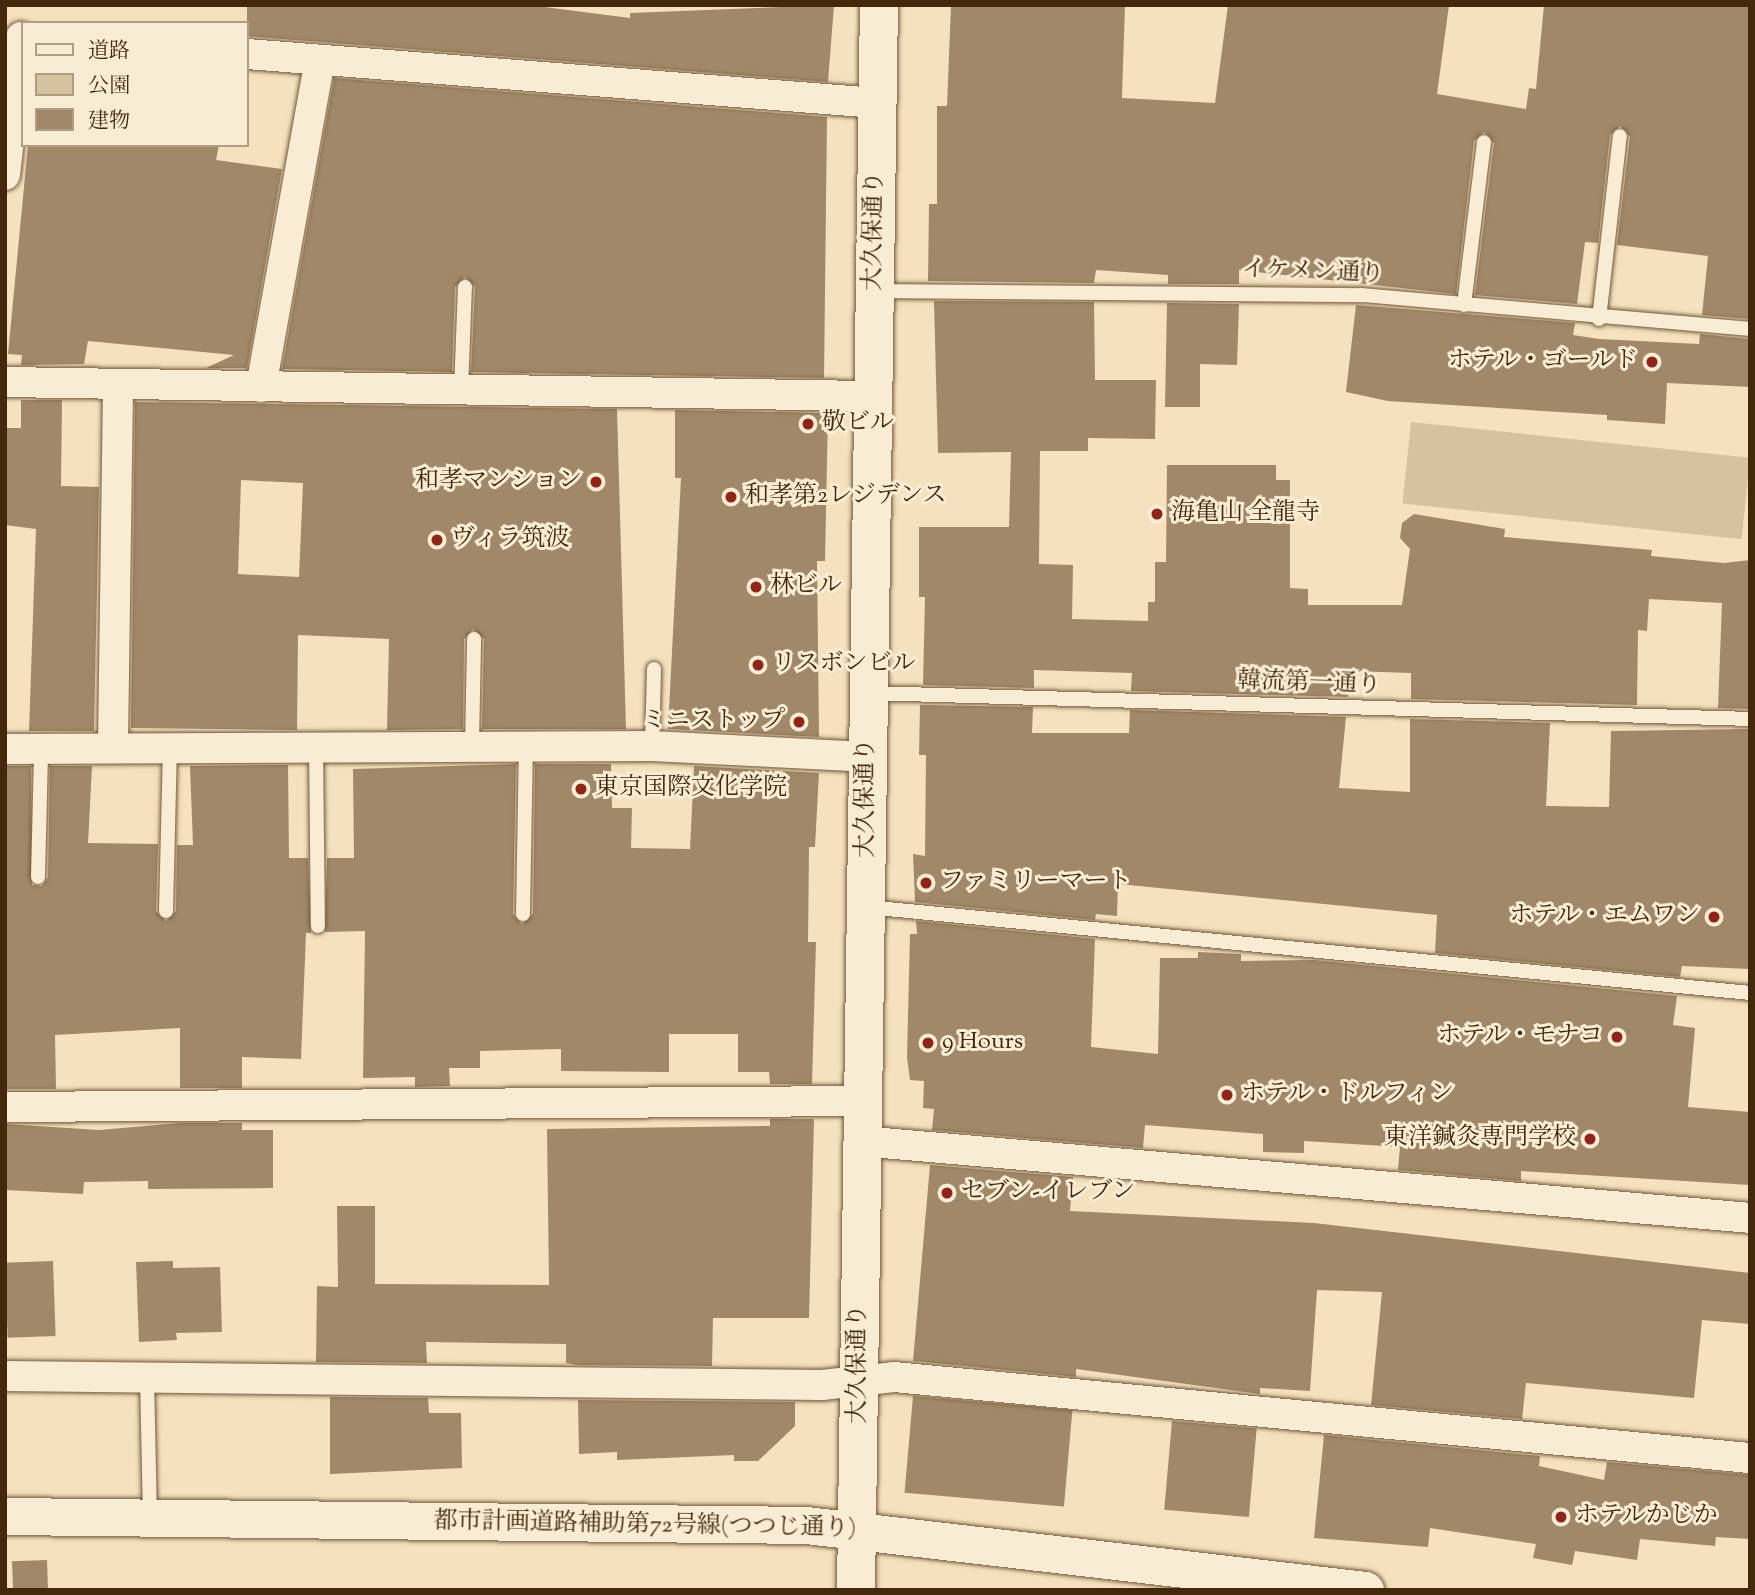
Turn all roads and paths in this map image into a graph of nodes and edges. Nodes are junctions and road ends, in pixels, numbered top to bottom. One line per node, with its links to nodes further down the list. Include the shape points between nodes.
1 (879, 5): 5 (main road, 大久保通り)
2 (16, 37): 8 (street)
3 (248, 54): 4 (street)
4 (320, 60): 5 (street); 16 (street)
5 (877, 103): 10 (main road, 大久保通り)
6 (1620, 136): 12 (lane)
7 (1484, 142): 11 (lane)
8 (5, 175)
9 (465, 287): 17 (lane)
10 (874, 291): 11 (lane, イケメン通り, via 1362,295); 18 (main road, 大久保通り)
11 (1464, 305): 12 (lane, イケメン通り)
12 (1599, 319): 13 (lane, イケメン通り)
13 (1750, 329)
14 (5, 382): 15 (street)
15 (118, 384): 16 (street); 23 (street)
16 (261, 387): 17 (street)
17 (461, 390): 18 (street)
18 (870, 396): 21 (main road, 大久保通り)
19 (474, 639): 27 (lane)
20 (654, 669): 28 (lane)
21 (868, 693): 22 (lane, 韓流第一通り); 31 (main road, 大久保通り)
22 (1750, 719)
23 (113, 746): 24 (street); 30 (street)
24 (170, 746): 25 (street); 34 (lane)
25 (316, 746): 27 (street); 36 (lane)
26 (526, 746): 27 (street); 28 (street); 35 (lane)
27 (471, 747)
28 (652, 747): 31 (street)
29 (5, 750): 30 (street)
30 (41, 750): 32 (lane)
31 (867, 757): 33 (main road, 大久保通り)
32 (38, 877)
33 (866, 906): 37 (lane); 38 (main road, 大久保通り)
34 (166, 911)
35 (523, 914)
36 (318, 926)
37 (1750, 993)
38 (861, 1101): 39 (street); 40 (main road, 大久保通り)
39 (5, 1107)
40 (860, 1141): 41 (street); 44 (main road, 大久保通り)
41 (1750, 1218)
42 (147, 1374): 43 (street); 44 (street); 47 (lane)
43 (5, 1377)
44 (859, 1381): 45 (street, via 894,1377); 48 (main road, 大久保通り)
45 (1750, 1458)
46 (5, 1516): 47 (street, 都市計画道路補助第72号線(つつじ通り))
47 (150, 1518): 48 (street, 都市計画道路補助第72号線(つつじ通り), via 806,1525)
48 (856, 1530): 49 (main road, 大久保通り); 50 (street, 都市計画道路補助第72号線(つつじ通り))
49 (856, 1590)
50 (1365, 1590)

